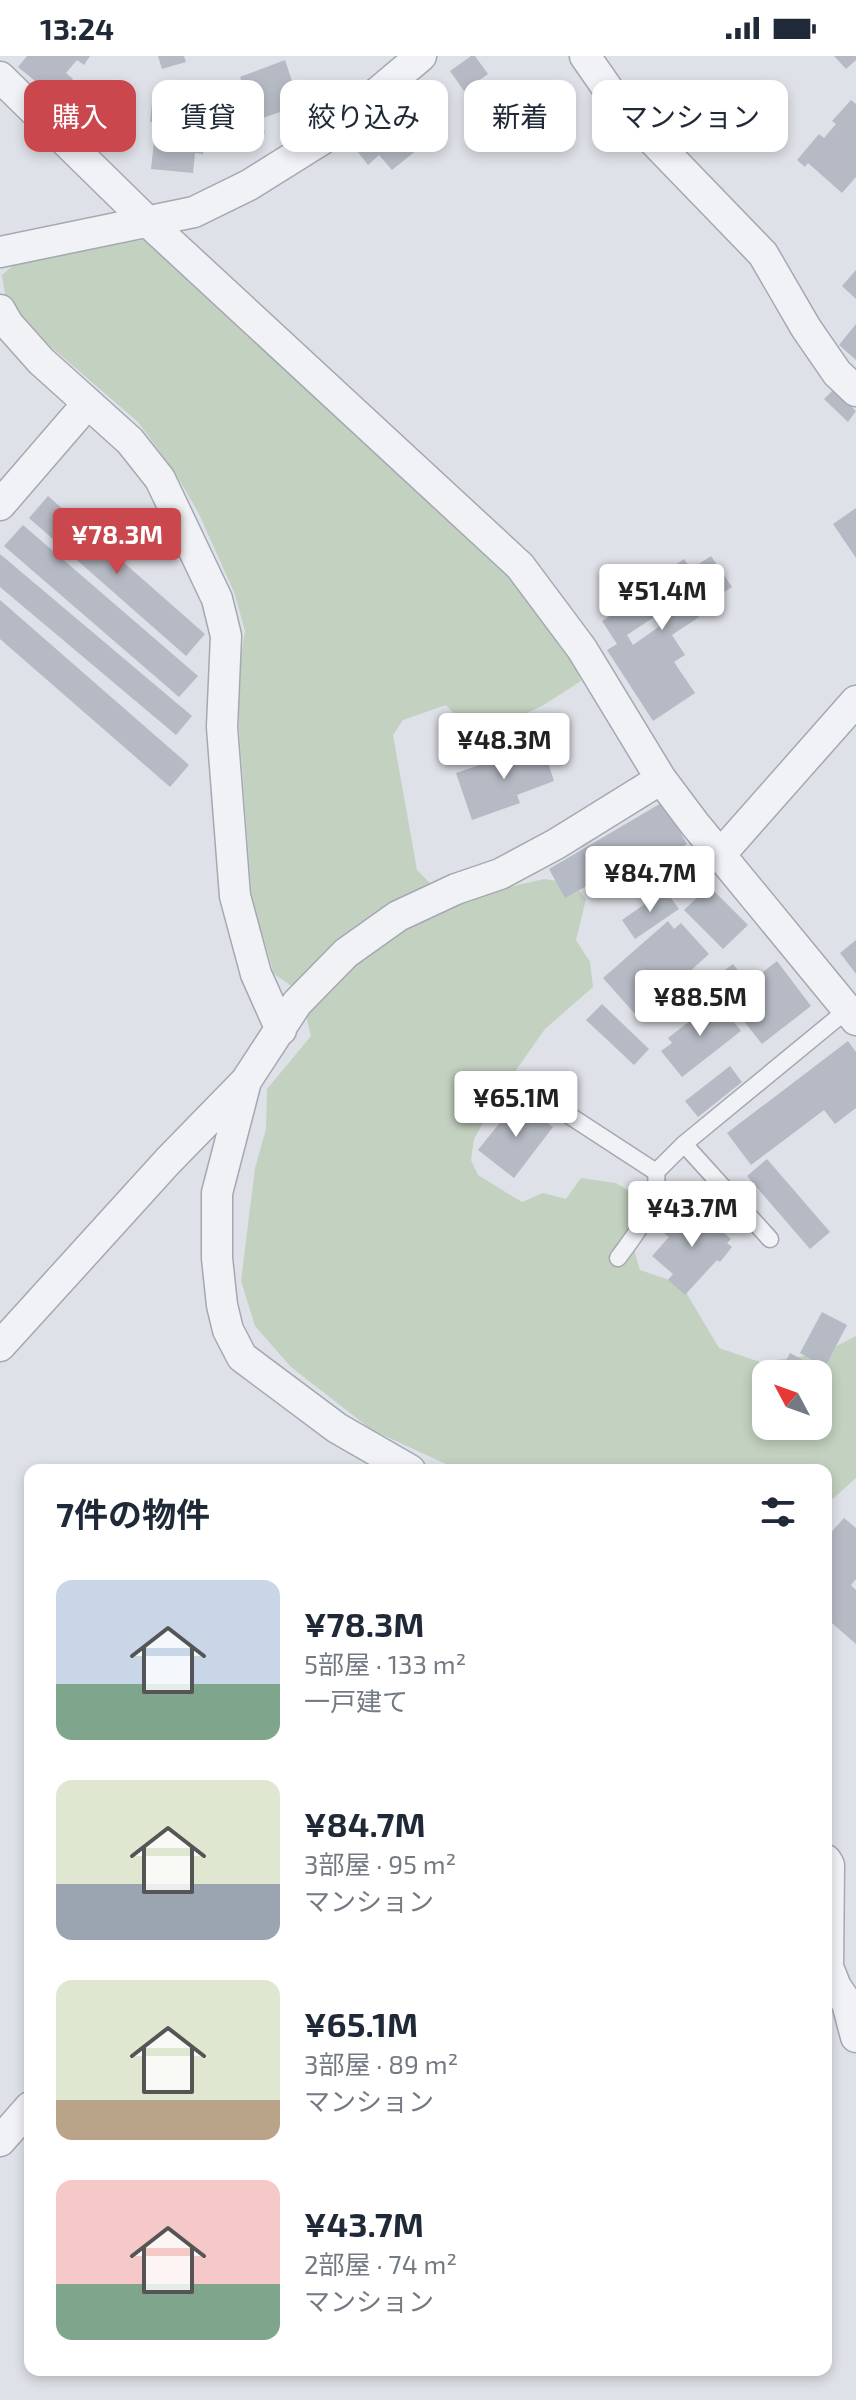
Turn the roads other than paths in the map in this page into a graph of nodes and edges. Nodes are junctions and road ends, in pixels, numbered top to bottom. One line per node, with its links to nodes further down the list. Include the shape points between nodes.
1 (421, 56): 4 (street, via 321,140 249,185 194,212)
2 (585, 56): 7 (street, via 619,105 763,254 806,328)
3 (0, 77): 4 (street)
4 (146, 220): 5 (street); 11 (street, via 520,566 582,649)
5 (0, 252)
6 (0, 310): 8 (street, via 41,361)
7 (856, 391)
8 (88, 403): 9 (street); 14 (street, via 130,441 160,479 217,599 226,636 222,727 235,896 256,974)
9 (0, 505)
10 (856, 701): 12 (street)
11 (661, 779): 12 (street); 14 (street, via 500,874 398,916 346,953 297,1003)
12 (720, 855): 13 (street)
13 (852, 1015): 17 (lane)
14 (281, 1030): 15 (street)
15 (246, 1081): 21 (street); 22 (street, via 217,1193 217,1258 228,1330 242,1357 337,1428)
16 (544, 1099): 18 (lane)
17 (684, 1144): 18 (lane); 19 (lane)
18 (656, 1172): 20 (lane, via 653,1201)
19 (770, 1239)
20 (618, 1258)
21 (0, 1346)
22 (400, 1464)
23 (832, 1977): 24 (street, via 847,2003)
24 (856, 2037)
25 (24, 2114): 26 (street)
26 (0, 2141)

